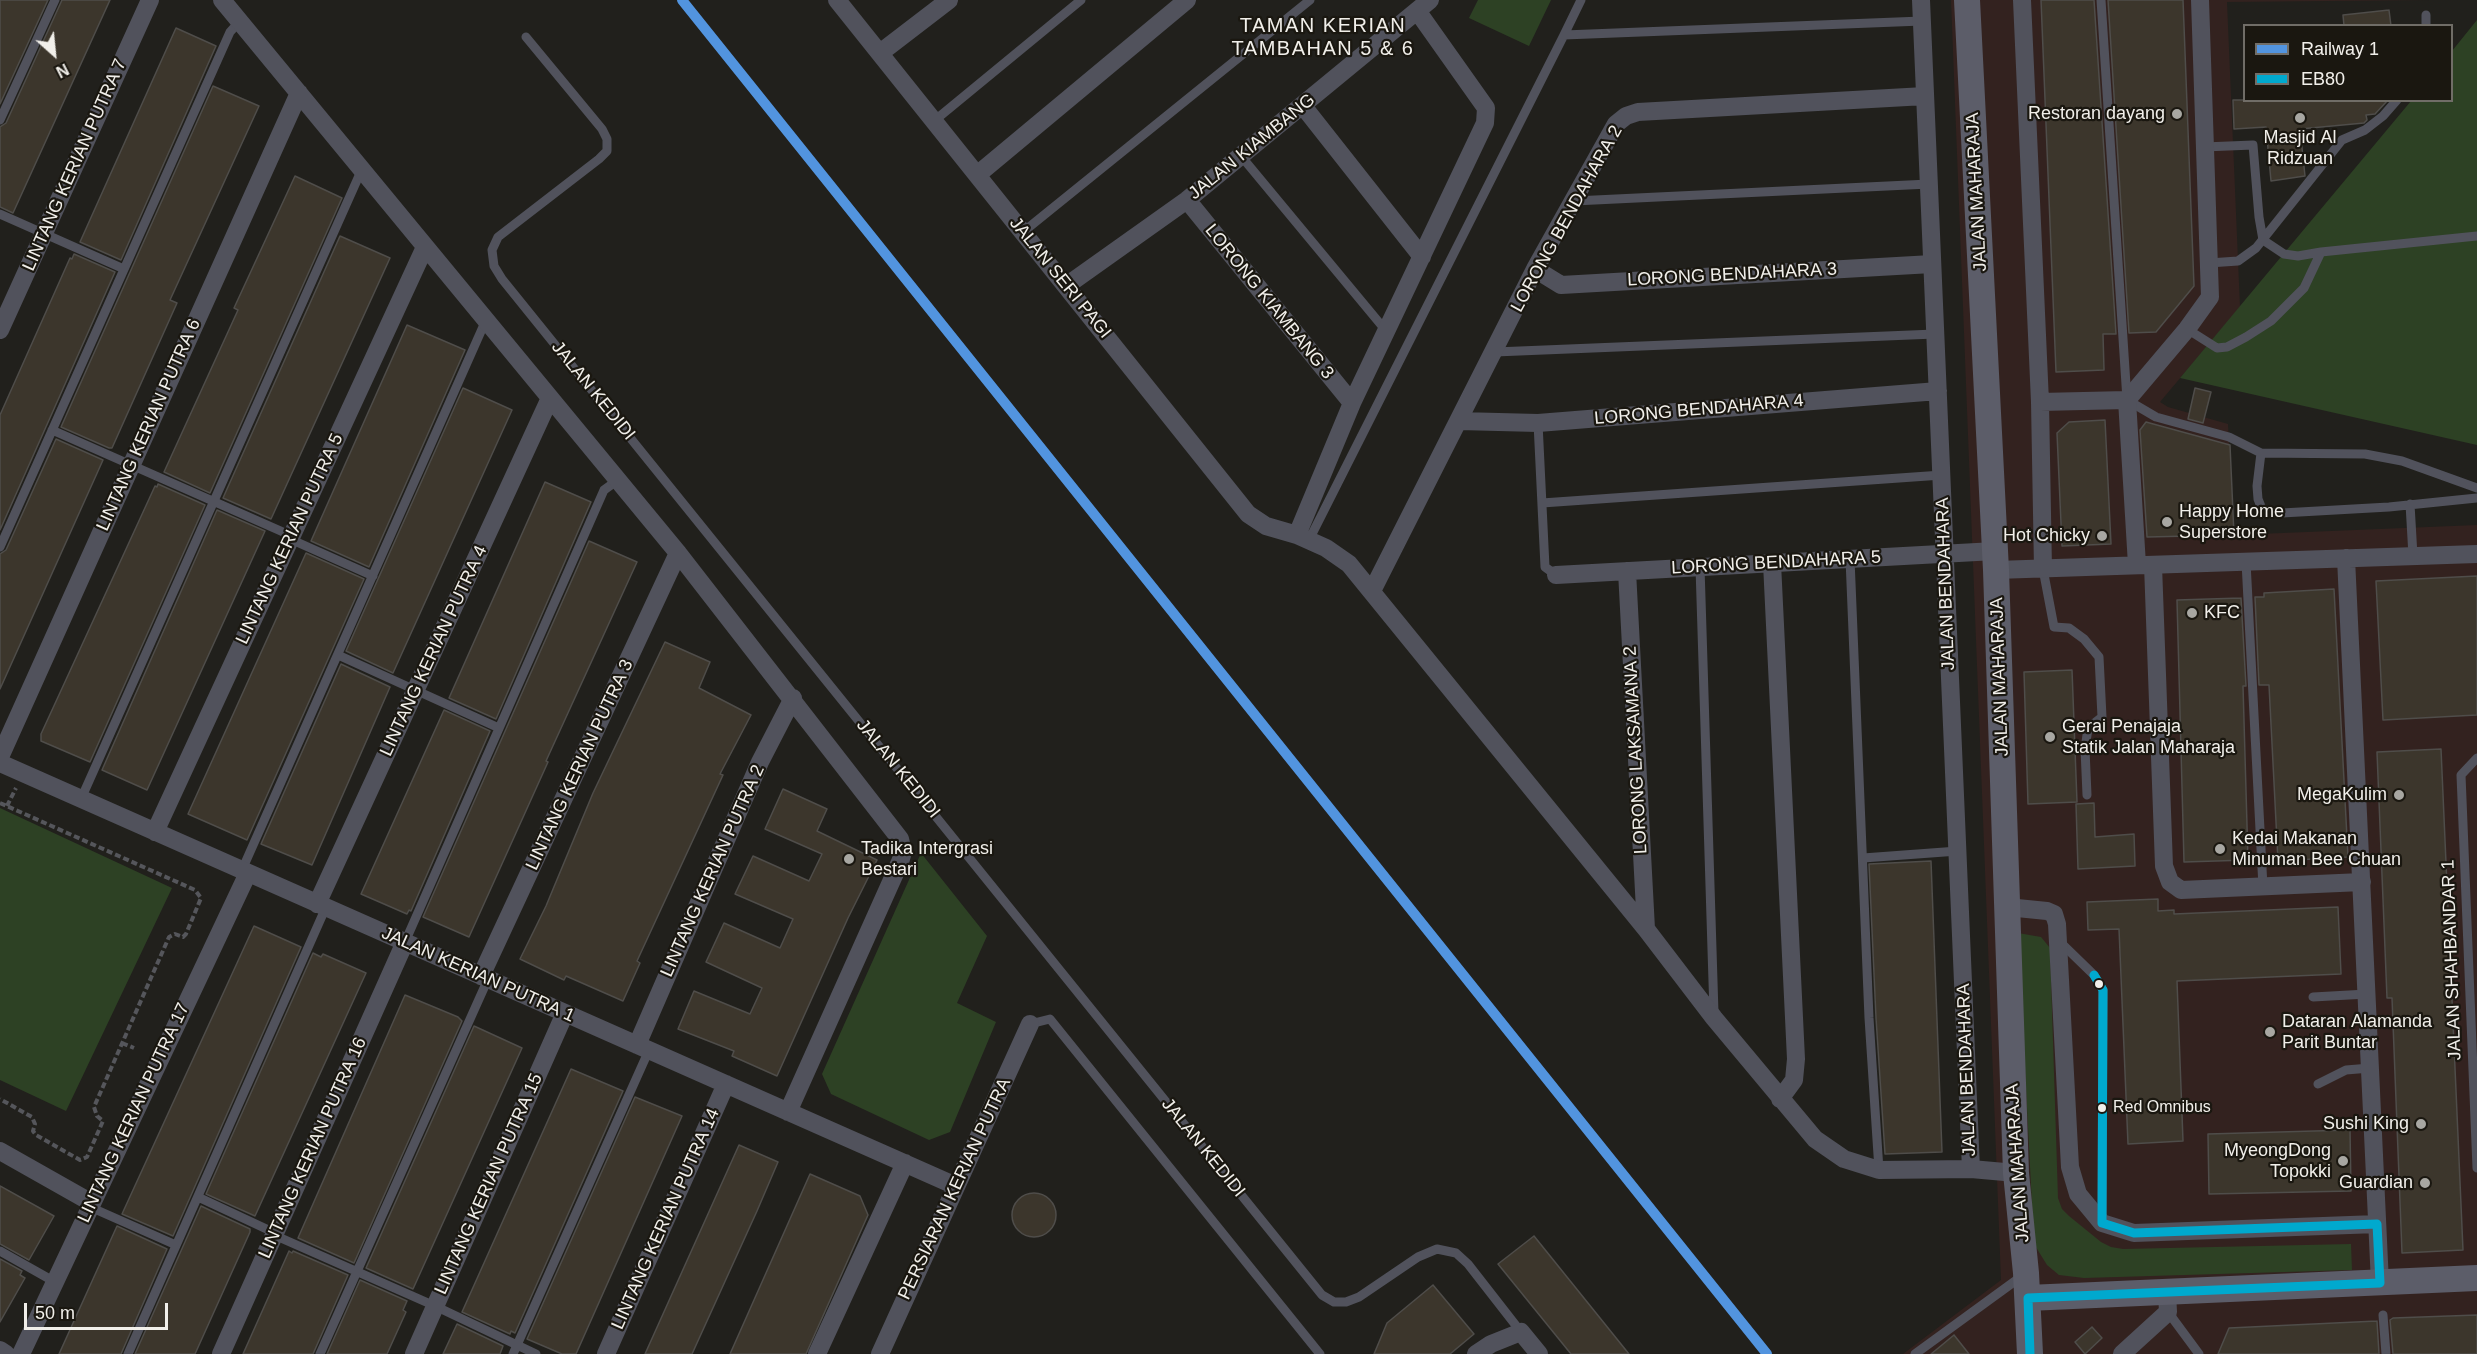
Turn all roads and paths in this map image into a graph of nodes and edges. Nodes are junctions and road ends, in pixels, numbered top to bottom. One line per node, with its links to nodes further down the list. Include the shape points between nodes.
1 (55, 0): 25 (lane)
2 (150, 0): 36 (street, LINTANG KERIAN PUTRA 7)
3 (222, 0): 16 (street)
4 (949, 0): 20 (street)
5 (1081, 0): 26 (lane)
6 (1187, 0): 30 (street)
7 (1310, 0): 35 (lane)
8 (1581, 0): 18 (lane)
9 (1921, 0): 17 (street, JALAN BENDAHARA)
10 (1967, 0): 79 (street, JALAN MAHARAJA)
11 (2022, 0): 56 (street)
12 (2101, 0): 55 (lane)
13 (2200, 0): 27 (street)
14 (840, 1): 20 (street, JALAN SERI PAGI)
15 (1424, 6): 24 (street, JALAN KIAMBANG); 41 (street, via 1486,108 1485,123)
16 (240, 21): 21 (street); 44 (lane, via 230,32)
17 (1922, 21): 18 (lane); 22 (street, JALAN BENDAHARA)
18 (1564, 35): 71 (lane)
19 (526, 37): 148 (lane, JALAN KEDIDI, via 602,129 607,151 498,237 492,250 494,266 502,279 1322,1295 1334,1302 1359,1297 1418,1257 1437,1249 1456,1253 1468,1264)
20 (880, 53): 26 (street, JALAN SERI PAGI)
21 (299, 93): 29 (street); 62 (street, LINTANG KERIAN PUTRA 6)
22 (1925, 96): 31 (street, JALAN BENDAHARA); 33 (street, LORONG BENDAHARA 2, via 1638,112 1616,124)
23 (2395, 102): 38 (lane, via 2365,130 2342,140)
24 (1303, 106): 28 (street, JALAN KIAMBANG); 41 (street)
25 (0, 120)
26 (934, 121): 30 (street, JALAN SERI PAGI)
27 (2204, 147): 38 (lane, via 2253,145); 42 (street)
28 (1241, 156): 32 (street, JALAN KIAMBANG); 50 (lane)
29 (362, 169): 39 (street); 67 (lane)
30 (977, 175): 35 (street, JALAN SERI PAGI)
31 (1929, 184): 33 (lane); 43 (street, JALAN BENDAHARA)
32 (1187, 200): 46 (street, JALAN KIAMBANG); 57 (street, LORONG KIAMBANG 3)
33 (1574, 201): 45 (street, LORONG BENDAHARA 2)
34 (0, 214): 36 (lane)
35 (1023, 232): 46 (street, JALAN SERI PAGI)
36 (44, 234): 44 (lane); 49 (street, LINTANG KERIAN PUTRA 7)
37 (2477, 236): 40 (lane)
38 (2263, 240): 40 (lane, via 2284,254); 42 (lane, via 2238,261)
39 (425, 247): 47 (street); 70 (street, LINTANG KERIAN PUTRA 5)
40 (2321, 252): 48 (lane, via 2304,288 2271,321 2246,337 2217,348)
41 (1422, 256): 50 (street)
42 (2209, 263): 48 (street, via 2210,297)
43 (1932, 264): 45 (street, LORONG BENDAHARA 3, via 1561,285); 51 (street, JALAN BENDAHARA)
44 (124, 269): 60 (lane)
45 (1535, 269): 52 (street, LORONG BENDAHARA 2)
46 (1066, 286): 71 (street, JALAN SERI PAGI, via 1248,514 1266,526)
47 (486, 320): 54 (street); 87 (lane)
48 (2187, 329): 55 (street)
49 (0, 330)
50 (1387, 332): 57 (street)
51 (1935, 334): 52 (lane); 53 (street, JALAN BENDAHARA)
52 (1495, 352): 58 (street, LORONG BENDAHARA 2)
53 (1938, 391): 59 (street, LORONG BENDAHARA 4); 63 (street, JALAN BENDAHARA)
54 (550, 398): 64 (street); 90 (street, LINTANG KERIAN PUTRA 4)
55 (2127, 400): 56 (street); 61 (lane, via 2156,417 2229,437); 82 (street)
56 (2040, 402): 84 (street)
57 (1352, 403): 71 (street)
58 (1459, 421): 59 (street, LORONG BENDAHARA 4); 88 (street, LORONG BENDAHARA 2)
59 (1538, 423): 68 (lane)
60 (52, 430): 62 (lane); 72 (lane)
61 (2261, 453): 65 (lane, via 2365,454 2402,460); 69 (lane, via 2257,486 2264,513)
62 (131, 466): 67 (lane); 93 (street, LINTANG KERIAN PUTRA 6)
63 (1942, 475): 68 (lane); 74 (street, JALAN BENDAHARA)
64 (618, 480): 73 (street); 92 (lane, via 604,490)
65 (2477, 488)
66 (2477, 498): 69 (lane)
67 (214, 502): 70 (lane); 97 (lane)
68 (1542, 502): 86 (lane, via 1545,567)
69 (2410, 504): 76 (lane)
70 (291, 537): 87 (lane); 99 (street, LINTANG KERIAN PUTRA 5)
71 (1303, 538): 88 (street, JALAN SERI PAGI, via 1349,564)
72 (0, 547)
73 (678, 553): 91 (street); 110 (street, LINTANG KERIAN PUTRA 3)
74 (1945, 553): 78 (street, LORONG BENDAHARA 5); 79 (street, LORONG BENDAHARA 5); 100 (street, JALAN BENDAHARA)
75 (2477, 554): 76 (street, LORONG BENDAHARA 5)
76 (2413, 556): 77 (street, LORONG BENDAHARA 5)
77 (2346, 558): 80 (street, LORONG BENDAHARA 5); 103 (street)
78 (1850, 559): 81 (street, LORONG BENDAHARA 5); 101 (lane)
79 (1996, 561): 84 (street, LORONG BENDAHARA 5); 106 (street, JALAN MAHARAJA)
80 (2246, 562): 82 (street, LORONG BENDAHARA 5); 104 (lane)
81 (1772, 563): 83 (street, LORONG BENDAHARA 5); 124 (street, via 1796,1059 1794,1080)
82 (2145, 565): 84 (street, LORONG BENDAHARA 5); 104 (street, via 2164,866 2170,882 2181,890)
83 (1700, 567): 85 (street, LORONG BENDAHARA 5); 115 (lane)
84 (2043, 569): 96 (lane, via 2054,627 2069,628 2099,657 2102,717 2088,728)
85 (1626, 571): 86 (street, LORONG BENDAHARA 5); 107 (street, LORONG LAKSAMANA 2)
86 (1556, 575)
87 (373, 576): 89 (lane)
88 (1372, 591): 107 (street, JALAN SERI PAGI)
89 (338, 655): 90 (lane); 102 (lane)
90 (416, 690): 92 (lane); 105 (street, LINTANG KERIAN PUTRA 4)
91 (793, 698): 118 (street, LINTANG KERIAN PUTRA 2, via 760,762); 125 (street, via 900,839 903,852)
92 (499, 728): 109 (lane)
93 (0, 758)
94 (2477, 758): 113 (lane, JALAN SHAHBANDAR 1, via 2461,775)
95 (0, 764): 97 (street, JALAN KERIAN PUTRA 1)
96 (2087, 795)
97 (81, 799): 99 (street, JALAN KERIAN PUTRA 1)
98 (0, 803): 117 (path, via 200,895 186,934 169,937)
99 (155, 832): 102 (street, JALAN KERIAN PUTRA 1)
100 (1958, 851): 101 (lane); 129 (street, JALAN BENDAHARA)
101 (1863, 858): 130 (lane)
102 (245, 872): 105 (street, JALAN KERIAN PUTRA 1); 134 (street, LINTANG KERIAN PUTRA 17)
103 (2362, 882): 104 (street); 111 (street)
104 (2263, 887)
105 (321, 906): 109 (street, JALAN KERIAN PUTRA 1); 133 (lane)
106 (2007, 907): 108 (street, via 2048,910 2054,914); 131 (street, JALAN MAHARAJA)
107 (1646, 929): 115 (street, JALAN SERI PAGI)
108 (2058, 940): 135 (street, via 2070,1167 2078,1194); 135 (lane, via 2094,975 2103,990)
109 (405, 942): 110 (street, JALAN KERIAN PUTRA 1); 137 (street, LINTANG KERIAN PUTRA 16)
110 (484, 978): 114 (street, JALAN KERIAN PUTRA 1); 140 (lane)
111 (2367, 994): 112 (lane); 120 (street)
112 (2313, 997)
113 (2473, 999): 128 (lane, JALAN SHAHBANDAR 1)
114 (565, 1013): 118 (street, JALAN KERIAN PUTRA 1); 146 (street, LINTANG KERIAN PUTRA 15)
115 (1714, 1018): 124 (street, JALAN SERI PAGI)
116 (1030, 1024): 132 (street, PERSIARAN KERIAN PUTRA); 161 (lane, via 1050,1019)
117 (122, 1043): 119 (path); 123 (path, via 94,1107 102,1122 85,1158 80,1160 36,1136 32,1117)
118 (643, 1047): 121 (street, JALAN KERIAN PUTRA 1); 149 (lane)
119 (134, 1048)
120 (2370, 1068): 122 (lane, via 2346,1070); 136 (street)
121 (726, 1084): 125 (street, JALAN KERIAN PUTRA 1); 158 (street, LINTANG KERIAN PUTRA 14)
122 (2318, 1084)
123 (0, 1099)
124 (1780, 1099): 130 (street, JALAN SERI PAGI, via 1815,1139 1844,1159)
125 (788, 1112): 127 (street, JALAN KERIAN PUTRA 1)
126 (0, 1151): 134 (street)
127 (905, 1163): 132 (street, JALAN KERIAN PUTRA 1); 159 (street)
128 (2477, 1168)
129 (1971, 1169): 130 (street, JALAN SERI PAGI); 131 (street, JALAN SERI PAGI)
130 (1879, 1170)
131 (2016, 1173): 144 (street, JALAN MAHARAJA)
132 (956, 1186): 160 (street, PERSIARAN KERIAN PUTRA)
133 (198, 1197): 137 (lane); 138 (lane)
134 (91, 1205): 138 (lane); 142 (street, LINTANG KERIAN PUTRA 17)
135 (2102, 1223): 136 (street, via 2134,1233)
136 (2378, 1224): 143 (street)
137 (274, 1234): 140 (lane); 154 (street, LINTANG KERIAN PUTRA 16)
138 (176, 1245): 153 (lane)
139 (0, 1251): 142 (lane)
140 (358, 1271): 146 (lane); 155 (lane)
141 (2477, 1278): 143 (street)
142 (55, 1282): 152 (street, LINTANG KERIAN PUTRA 17)
143 (2380, 1283): 145 (street)
144 (2027, 1285): 145 (street); 164 (lane); 165 (street, JALAN MAHARAJA)
145 (2168, 1301): 166 (street); 167 (lane)
146 (435, 1306): 149 (lane); 156 (street, LINTANG KERIAN PUTRA 15)
147 (2383, 1315): 168 (lane)
148 (1521, 1332): 162 (street); 163 (street, JALAN KEDIDI)
149 (515, 1349): 157 (lane)
150 (0, 1350): 151 (street)
151 (6, 1354)
152 (21, 1354)
153 (128, 1354)
154 (221, 1354)
155 (320, 1354)
156 (414, 1354)
157 (536, 1354)
158 (606, 1354)
159 (817, 1354)
160 (880, 1354)
161 (1320, 1354)
162 (1476, 1354)
163 (1539, 1354)
164 (1915, 1354)
165 (2030, 1354)
166 (2122, 1354)
167 (2199, 1354)
168 (2386, 1354)

